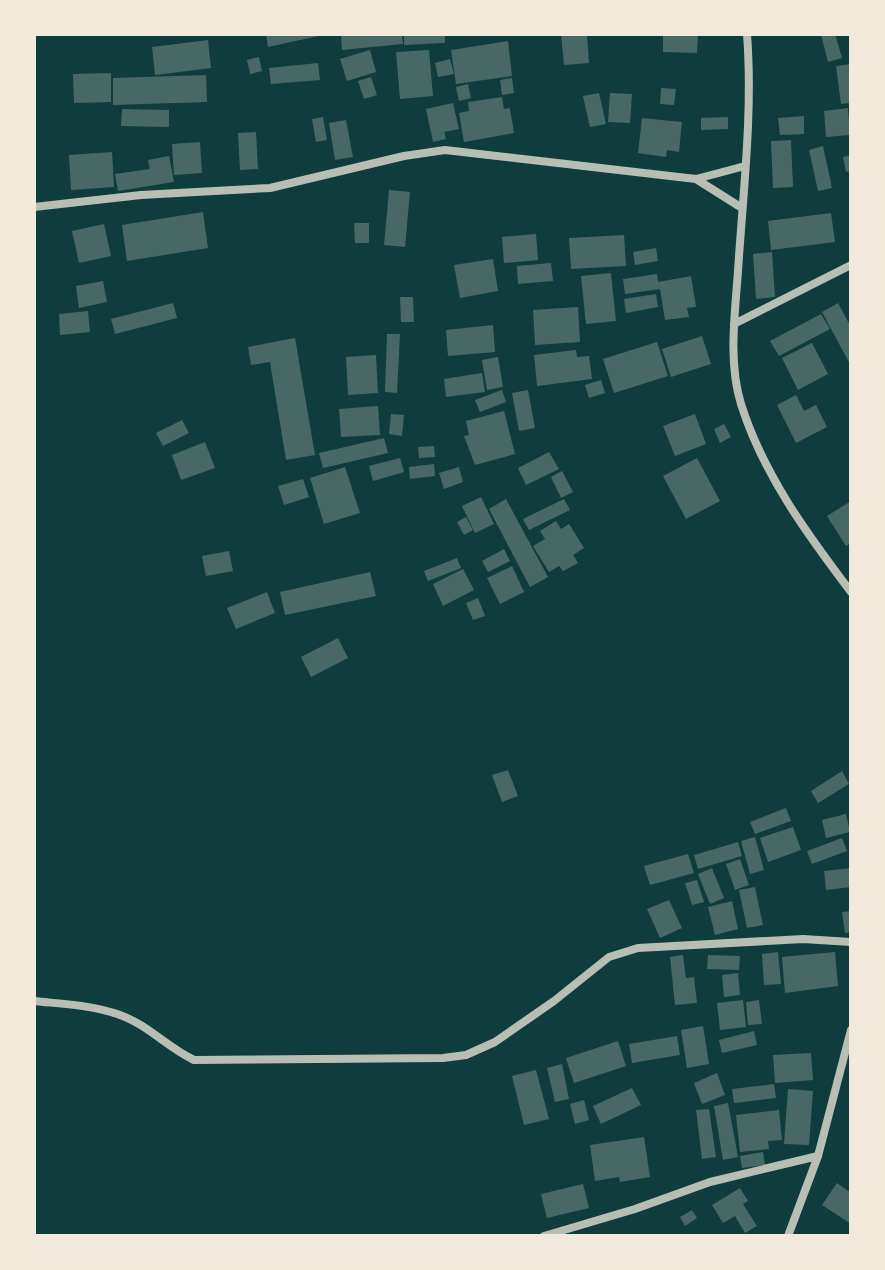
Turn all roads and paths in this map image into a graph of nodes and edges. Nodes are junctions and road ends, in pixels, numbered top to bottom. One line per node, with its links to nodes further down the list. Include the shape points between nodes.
1 (747, 34): 2 (street)
2 (745, 166): 3 (street); 5 (street)
3 (696, 179): 4 (street, via 445,150 270,188); 5 (street)
4 (34, 207)
5 (742, 208): 7 (street)
6 (851, 265): 7 (street)
7 (734, 324): 8 (street, via 735,374 756,441 799,524)
8 (851, 592)
9 (851, 942): 10 (street, via 803,939 638,948 609,957 495,1042 443,1058 194,1060 120,1015)
10 (34, 1001)
11 (851, 1030): 12 (street)
12 (818, 1156): 13 (street, via 710,1182); 14 (street)
13 (544, 1236)
14 (788, 1236)

